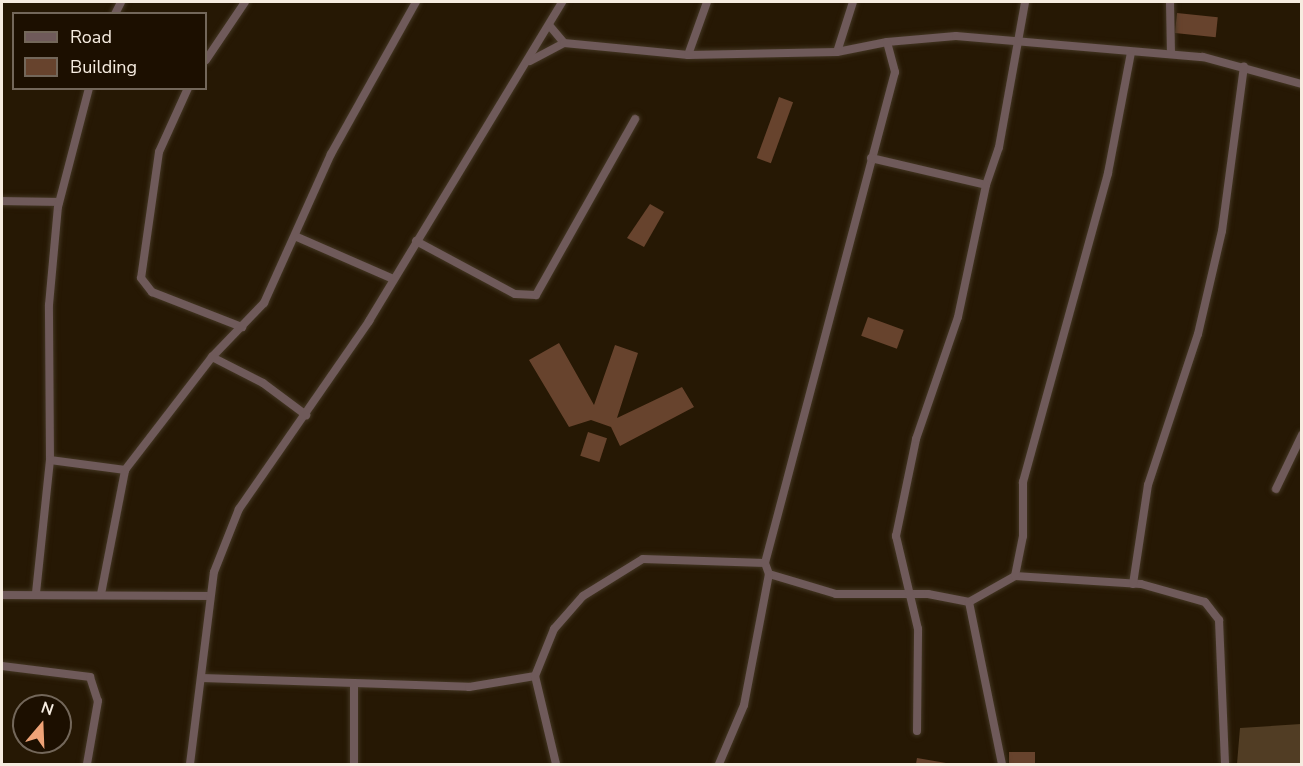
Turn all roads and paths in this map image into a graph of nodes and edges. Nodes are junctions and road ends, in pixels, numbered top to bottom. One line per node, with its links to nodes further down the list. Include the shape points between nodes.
1 (245, 2): 16 (street)
2 (416, 2): 27 (street, via 331,154)
3 (562, 2): 8 (street)
4 (707, 2): 15 (street)
5 (853, 2): 12 (street)
6 (1025, 2): 10 (street)
7 (1170, 2): 14 (street)
8 (549, 25): 11 (street); 17 (street)
9 (887, 42): 10 (street, via 956,36); 12 (street); 23 (street, via 895,72)
10 (1019, 42): 13 (street); 24 (street, via 999,147)
11 (564, 43): 15 (street); 17 (street)
12 (837, 52): 15 (street)
13 (1131, 52): 14 (street); 39 (street, via 1108,173 1023,482 1023,536)
14 (1171, 53): 18 (street)
15 (688, 55)
16 (207, 59)
17 (530, 61): 28 (street)
18 (1244, 66): 19 (street); 40 (street, via 1222,231 1198,334 1148,485)
19 (1302, 84)
20 (88, 90): 26 (street)
21 (187, 90): 30 (street, via 159,152 141,278 152,292)
22 (635, 119): 28 (street, via 536,295 515,294)
23 (871, 158): 24 (street); 37 (street)
24 (986, 185): 43 (street, via 958,317 916,439 898,520 896,543)
25 (2, 201): 26 (street)
26 (59, 202): 34 (street, via 49,305)
27 (297, 237): 29 (street); 30 (street, via 264,303)
28 (416, 241): 29 (street)
29 (393, 279): 32 (street)
30 (242, 327): 31 (street)
31 (212, 357): 32 (street, via 263,383); 35 (street)
32 (306, 415): 45 (street, via 239,509 219,553)
33 (1302, 435): 36 (street)
34 (50, 460): 35 (street); 41 (street)
35 (125, 470): 42 (street)
36 (1276, 489)
37 (765, 563): 38 (street); 48 (street, via 643,559 611,576 566,611)
38 (769, 574): 43 (street, via 822,593); 56 (street, via 744,705)
39 (1015, 576): 40 (street); 46 (street)
40 (1133, 584): 58 (street, via 1205,602 1219,620)
41 (36, 593): 42 (street); 44 (street)
42 (101, 594): 45 (street)
43 (908, 594): 46 (street); 51 (street, via 919,638)
44 (2, 595)
45 (210, 596): 49 (street)
46 (969, 602): 57 (street)
47 (2, 666): 53 (street, via 90,677 98,700)
48 (535, 676): 50 (street, via 469,687); 55 (street)
49 (202, 678): 50 (street); 52 (street)
50 (354, 687): 54 (street)
51 (917, 731)
52 (191, 764)
53 (87, 765)
54 (354, 765)
55 (556, 765)
56 (719, 765)
57 (1002, 765)
58 (1225, 765)

